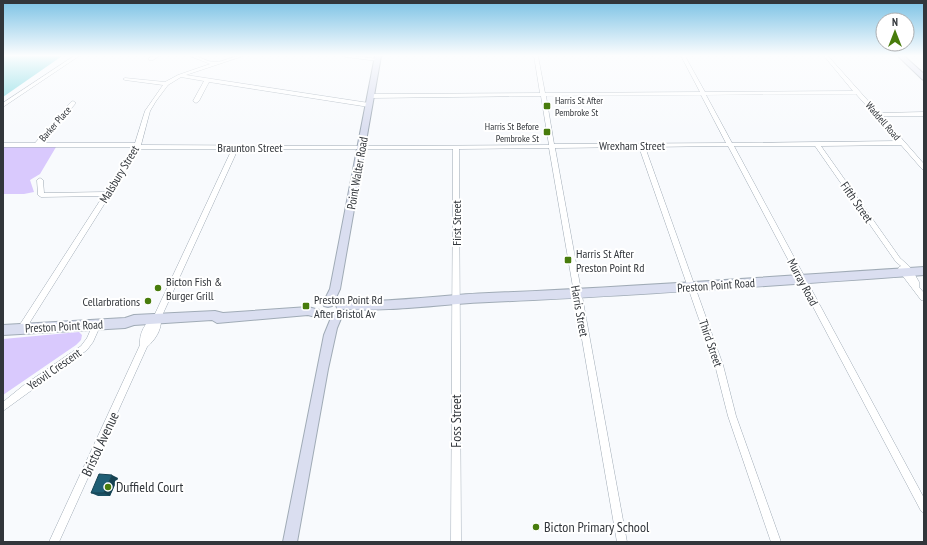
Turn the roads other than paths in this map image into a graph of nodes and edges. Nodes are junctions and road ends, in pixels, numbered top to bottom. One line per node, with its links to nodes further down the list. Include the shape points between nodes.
1 (39, 81): 17 (street)
2 (145, 81): 10 (street)
3 (171, 81): 10 (street, Malsbury Street)
4 (206, 81): 14 (street)
5 (218, 81): 15 (street)
6 (374, 81): 15 (main road, Point Walter Road)
7 (541, 81): 13 (street, Harris Street)
8 (697, 81): 12 (street, Murray Road)
9 (849, 81): 11 (street, Waddell Road)
10 (166, 84): 26 (street, Malsbury Street, via 150,106)
11 (858, 92): 12 (street); 18 (street, Waddell Road)
12 (704, 94): 13 (street); 21 (street, Murray Road)
13 (543, 95): 15 (street); 27 (street, Harris Street)
14 (196, 101)
15 (370, 101): 29 (main road, Point Walter Road)
16 (73, 103): 24 (street, Barker Place)
17 (3, 105)
18 (877, 114): 19 (street); 20 (street, Waddell Road)
19 (924, 114)
20 (902, 143): 22 (street, Wrexham Street); 31 (street, Waddell Road)
21 (730, 144): 22 (street, Wrexham Street); 25 (street, Wrexham Street); 36 (street, Murray Road)
22 (817, 144): 35 (street, Fifth Street, via 898,260 897,263)
23 (3, 145): 24 (street, Braunton Street)
24 (37, 145): 26 (street, Braunton Street)
25 (641, 145): 27 (street, Wrexham Street); 37 (street, Third Street)
26 (138, 146): 28 (street, Braunton Street); 33 (street, Malsbury Street)
27 (551, 146): 30 (street, Wrexham Street); 38 (street, Harris Street)
28 (236, 147): 29 (street, Braunton Street); 42 (street, Bristol Avenue)
29 (362, 147): 30 (street, Wrexham Street); 41 (main road, Point Walter Road)
30 (456, 147): 40 (street, First Street)
31 (924, 168)
32 (40, 180): 33 (street, via 40,195)
33 (108, 194): 44 (street, Malsbury Street)
34 (924, 271): 35 (main road, Preston Point Road)
35 (906, 272): 36 (main road, Preston Point Road); 39 (street, Fifth Street, via 910,282)
36 (802, 279): 37 (main road, Preston Point Road); 47 (street, Murray Road)
37 (691, 286): 38 (main road, Preston Point Road); 52 (street, Third Street, via 719,365 732,416)
38 (577, 293): 40 (main road, Preston Point Road); 51 (street, Harris Street)
39 (924, 298)
40 (456, 301): 41 (main road, Preston Point Road, via 414,308 396,306); 50 (street, Foss Street)
41 (332, 310): 42 (main road, Preston Point Road, via 214,319); 49 (main road, Point Walter Road, via 322,341 322,369)
42 (156, 319): 43 (main road, Preston Point Road, via 132,324); 48 (street, Bristol Avenue, via 151,339 144,345)
43 (97, 324): 44 (main road, Preston Point Road); 46 (street, Yeovil Crescent, via 84,348)
44 (22, 328): 45 (main road, Preston Point Road)
45 (3, 330)
46 (3, 407)
47 (924, 508)
48 (54, 542)
49 (290, 542)
50 (456, 542)
51 (622, 542)
52 (776, 542)

